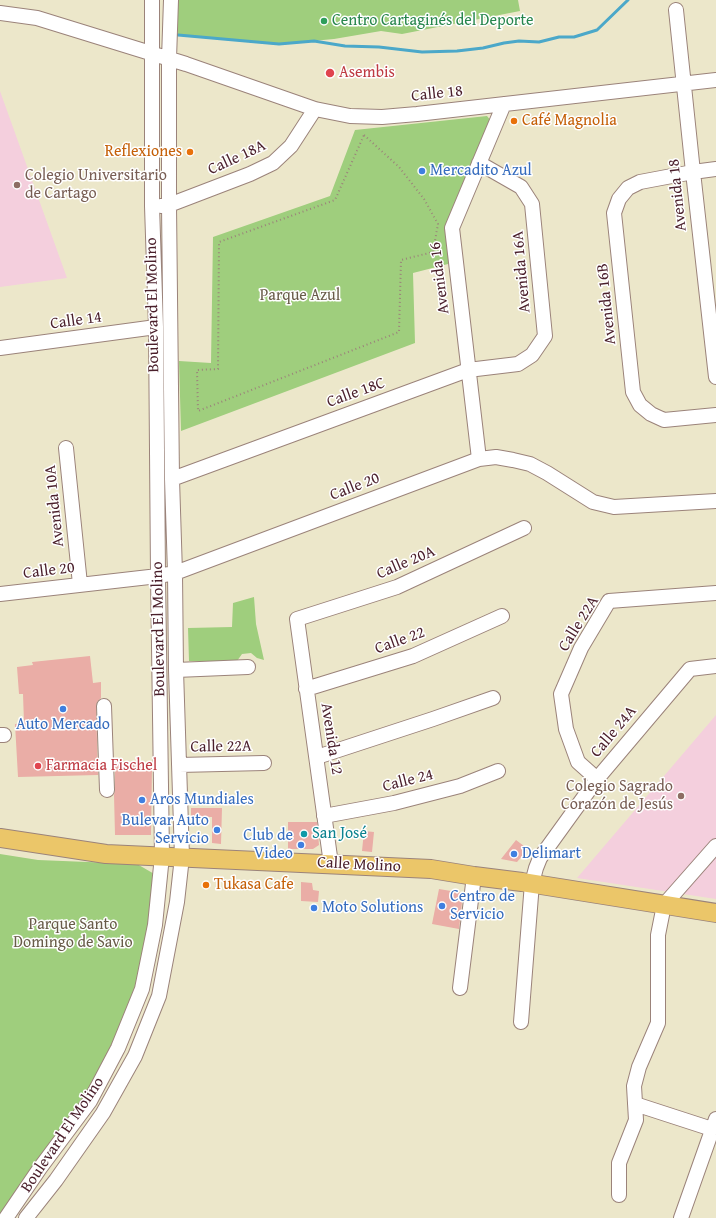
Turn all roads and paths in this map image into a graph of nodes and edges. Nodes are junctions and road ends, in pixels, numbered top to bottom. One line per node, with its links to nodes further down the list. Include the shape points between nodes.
1 (152, 0): 5 (street, Boulevard El Molino)
2 (171, 0): 6 (street, Boulevard El Molino)
3 (676, 10): 8 (street, Avenida 18)
4 (0, 13): 5 (street, Calle 18, via 37,18)
5 (152, 54): 6 (street, Calle 18); 15 (street, Boulevard El Molino)
6 (169, 59): 10 (street, Calle 18); 14 (street, Boulevard El Molino)
7 (716, 80): 8 (street, Calle 18)
8 (684, 83): 9 (street, Calle 18); 13 (street, Avenida 18)
9 (504, 104): 10 (street, Calle 18, via 382,117 350,116); 11 (street, Avenida 16)
10 (315, 109): 14 (street, Calle 18A, via 291,146 273,163)
11 (479, 163): 17 (street, Avenida 16A, via 521,187 532,204); 20 (street, Avenida 16, via 452,228)
12 (716, 169): 13 (street)
13 (693, 172): 21 (street, Avenida 18); 22 (street, Avenida 16B, via 640,182 628,188 619,199 614,213 633,392 640,405 664,420)
14 (169, 205): 15 (street, Calle 18A); 25 (street, Boulevard El Molino)
15 (152, 206): 16 (street, Boulevard El Molino)
16 (156, 327): 18 (street, Calle 14); 29 (street, Boulevard El Molino)
17 (545, 336): 20 (street, Calle 18C, via 532,355 518,364)
18 (0, 348)
19 (197, 370): 19 (path, via 218,370 219,242 335,200 364,135 399,167 424,199 438,224 433,252 401,260 399,332 198,411)
20 (468, 370): 24 (street, Avenida 16); 25 (street, Calle 18C)
21 (716, 377)
22 (716, 415)
23 (66, 448): 30 (street, Avenida 10A)
24 (479, 459): 26 (street, Calle 20, via 496,457 530,464 593,502 614,508); 28 (street, Calle 20)
25 (172, 479): 28 (street, Boulevard El Molino)
26 (716, 501)
27 (524, 528): 34 (street, Calle 20A, via 397,587)
28 (175, 573): 29 (street, Calle 20); 37 (street, Boulevard El Molino)
29 (158, 576): 30 (street, Calle 20); 50 (street, Boulevard El Molino)
30 (80, 584): 31 (street, Calle 20)
31 (0, 594)
32 (716, 594): 45 (street, Calle 22A, via 609,601 581,648 561,694 566,729 578,762)
33 (502, 616): 38 (street, Calle 22, via 413,656)
34 (297, 619): 38 (street, Avenida 12)
35 (716, 666): 45 (street, Calle 24A, via 690,669)
36 (248, 667): 37 (street)
37 (176, 670): 43 (street, Boulevard El Molino)
38 (306, 689): 41 (street, Avenida 12)
39 (493, 698): 41 (street)
40 (104, 706): 46 (street)
41 (317, 757): 47 (street, Avenida 12)
42 (264, 763): 43 (street, Calle 22A)
43 (179, 764): 51 (street, Boulevard El Molino)
44 (498, 771): 47 (street, Calle 24, via 460,786 394,803)
45 (597, 780): 54 (street, Calle 24A, via 540,858)
46 (107, 790)
47 (324, 816): 52 (street, Avenida 12)
48 (0, 838): 50 (main road, Calle Molino, via 106,854)
49 (716, 846): 57 (street)
50 (162, 856): 51 (main road, Calle Molino); 55 (street, Boulevard El Molino)
51 (182, 857): 52 (main road, Calle Molino); 56 (street, Boulevard El Molino)
52 (331, 864): 53 (main road, Calle Molino, via 431,869)
53 (474, 876): 54 (main road, Calle Molino); 59 (street)
54 (532, 883): 57 (main road, Calle Molino); 60 (street, Calle 24A)
55 (158, 900): 56 (street); 63 (street, Boulevard El Molino, via 142,989 118,1048 90,1100)
56 (177, 902): 64 (street, Boulevard El Molino, via 159,996 135,1056 103,1113)
57 (664, 905): 58 (main road, Calle Molino); 61 (street, via 658,935 658,1022 639,1067 634,1086)
58 (716, 914)
59 (460, 988)
60 (522, 1022)
61 (635, 1104): 62 (street); 67 (street, via 636,1120 619,1163)
62 (714, 1124): 70 (street)
63 (50, 1155): 64 (street); 65 (street, Boulevard El Molino)
64 (65, 1167): 66 (street, Boulevard El Molino)
65 (40, 1168): 66 (street); 68 (street, Boulevard El Molino)
66 (56, 1180): 69 (street, Boulevard El Molino)
67 (620, 1195)
68 (6, 1218)
69 (26, 1218)
70 (681, 1218)

